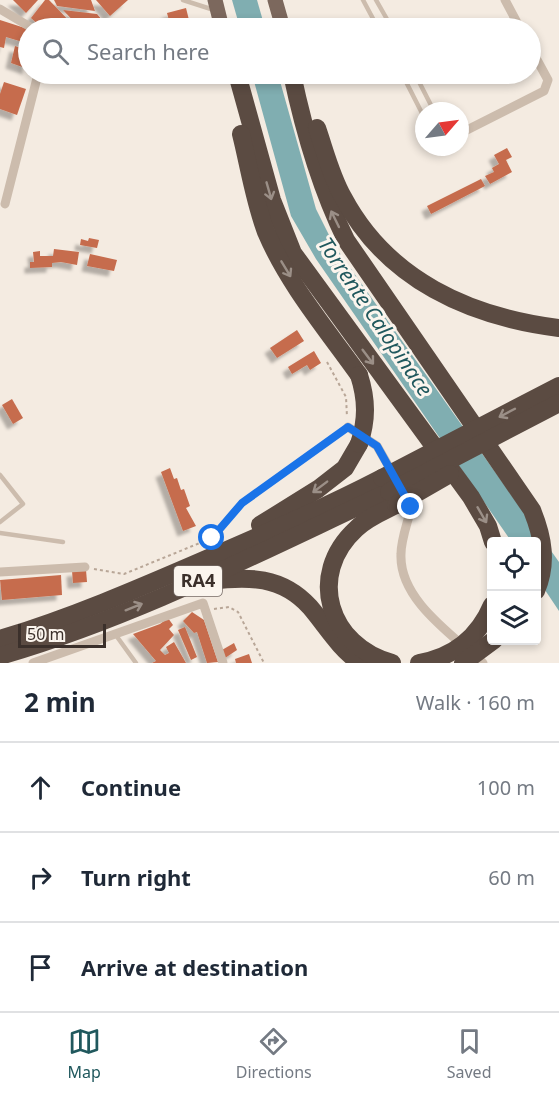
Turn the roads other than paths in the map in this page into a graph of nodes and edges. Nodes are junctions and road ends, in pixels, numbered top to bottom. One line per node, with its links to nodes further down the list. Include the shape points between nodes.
1 (183, 0): 6 (lane)
2 (275, 0): 8 (main road)
3 (363, 0): 9 (lane)
4 (376, 0): 10 (lane)
5 (505, 0): 11 (street)
6 (216, 6)
7 (0, 9): 12 (street)
8 (280, 18)
9 (373, 18)
10 (386, 18)
11 (515, 18)
12 (18, 20)
13 (541, 66): 23 (street, via 548,80 544,91)
14 (35, 84): 24 (street)
15 (228, 84): 38 (highway, one-way to 38, bridge, via 267,233 286,270 359,375 366,412 359,444 345,468 271,520 214,548)
16 (240, 84): 33 (highway, one-way to 33, via 272,200 292,252 471,497)
17 (295, 84): 36 (highway, one-way to 17, via 544,556 532,510 346,240 319,176)
18 (302, 84): 25 (highway, via 342,196 376,244 417,279 449,299 491,316)
19 (407, 84): 21 (lane)
20 (420, 84): 22 (lane)
21 (416, 102)
22 (429, 102)
23 (469, 128)
24 (5, 204)
25 (559, 328)
26 (559, 386): 30 (highway, RA4, one-way to 30, bridge)
27 (559, 403): 30 (highway, RA4, bridge)
28 (348, 427): 52 (street, via 377,446 411,507 401,554 405,580 427,611)
29 (0, 475): 31 (lane, via 23,504)
30 (389, 491): 38 (highway, RA4, via 322,509); 40 (highway, via 340,548 327,588)
31 (0, 522)
32 (0, 533): 34 (lane)
33 (492, 537)
34 (63, 542)
35 (85, 567): 37 (street)
36 (541, 571)
37 (0, 572)
38 (187, 577): 40 (highway, via 272,580); 42 (highway, RA4); 44 (highway, RA4, one-way to 38, via 111,617)
39 (487, 616): 50 (highway, bridge, via 471,639 452,654)
40 (334, 629): 48 (highway); 49 (highway, via 378,659)
41 (115, 634): 45 (street); 46 (lane); 47 (street, via 203,603)
42 (0, 639)
43 (487, 645): 51 (highway, bridge)
44 (0, 656)
45 (33, 663)
46 (136, 663)
47 (223, 663)
48 (360, 663)
49 (392, 663)
50 (419, 663)
51 (463, 663)
52 (483, 663)

